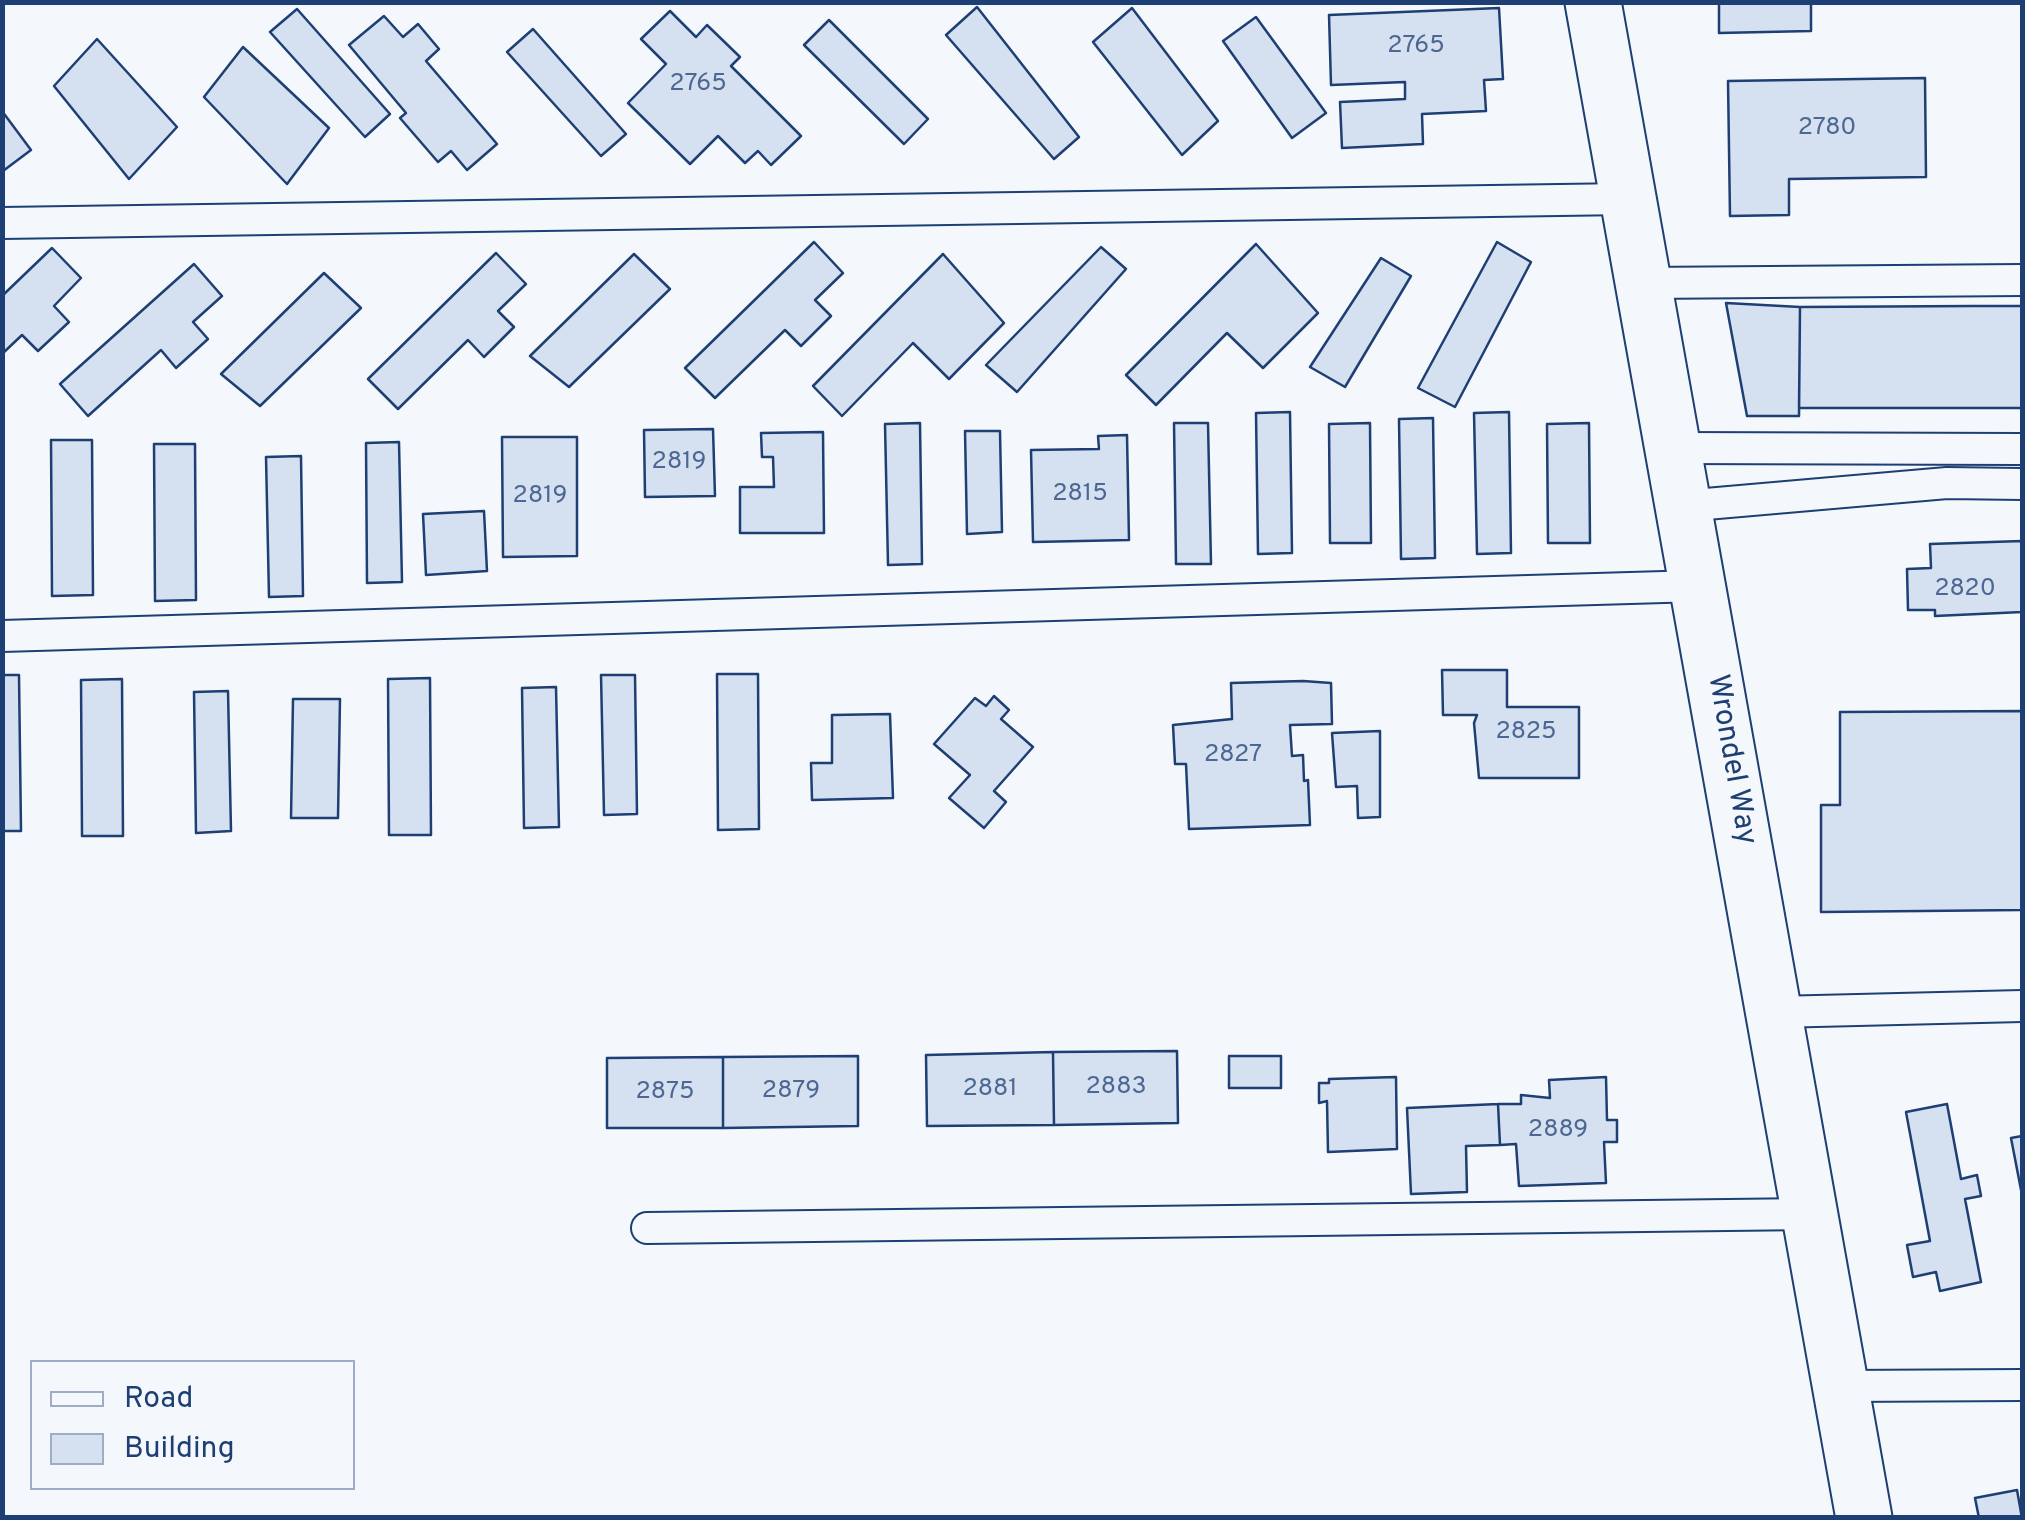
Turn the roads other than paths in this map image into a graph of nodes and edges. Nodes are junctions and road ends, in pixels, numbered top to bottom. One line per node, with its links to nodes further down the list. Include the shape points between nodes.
1 (1593, 2): 2 (street, Wrondel Way)
2 (1628, 199): 3 (lane); 5 (street, Wrondel Way)
3 (2, 223)
4 (2022, 280): 5 (lane)
5 (1643, 283): 6 (street, Wrondel Way)
6 (1673, 448): 7 (lane); 9 (street, Wrondel Way)
7 (2022, 448)
8 (2022, 484): 9 (lane, via 1947,483)
9 (1683, 506): 10 (street, Wrondel Way)
10 (1698, 586): 11 (lane); 13 (street, Wrondel Way)
11 (2, 636)
12 (2022, 1006): 13 (lane)
13 (1775, 1012): 14 (street, Wrondel Way)
14 (1811, 1214): 15 (lane); 17 (street, Wrondel Way)
15 (648, 1228)
16 (2022, 1385): 17 (lane)
17 (1842, 1386): 18 (street, Wrondel Way)
18 (1864, 1518)

